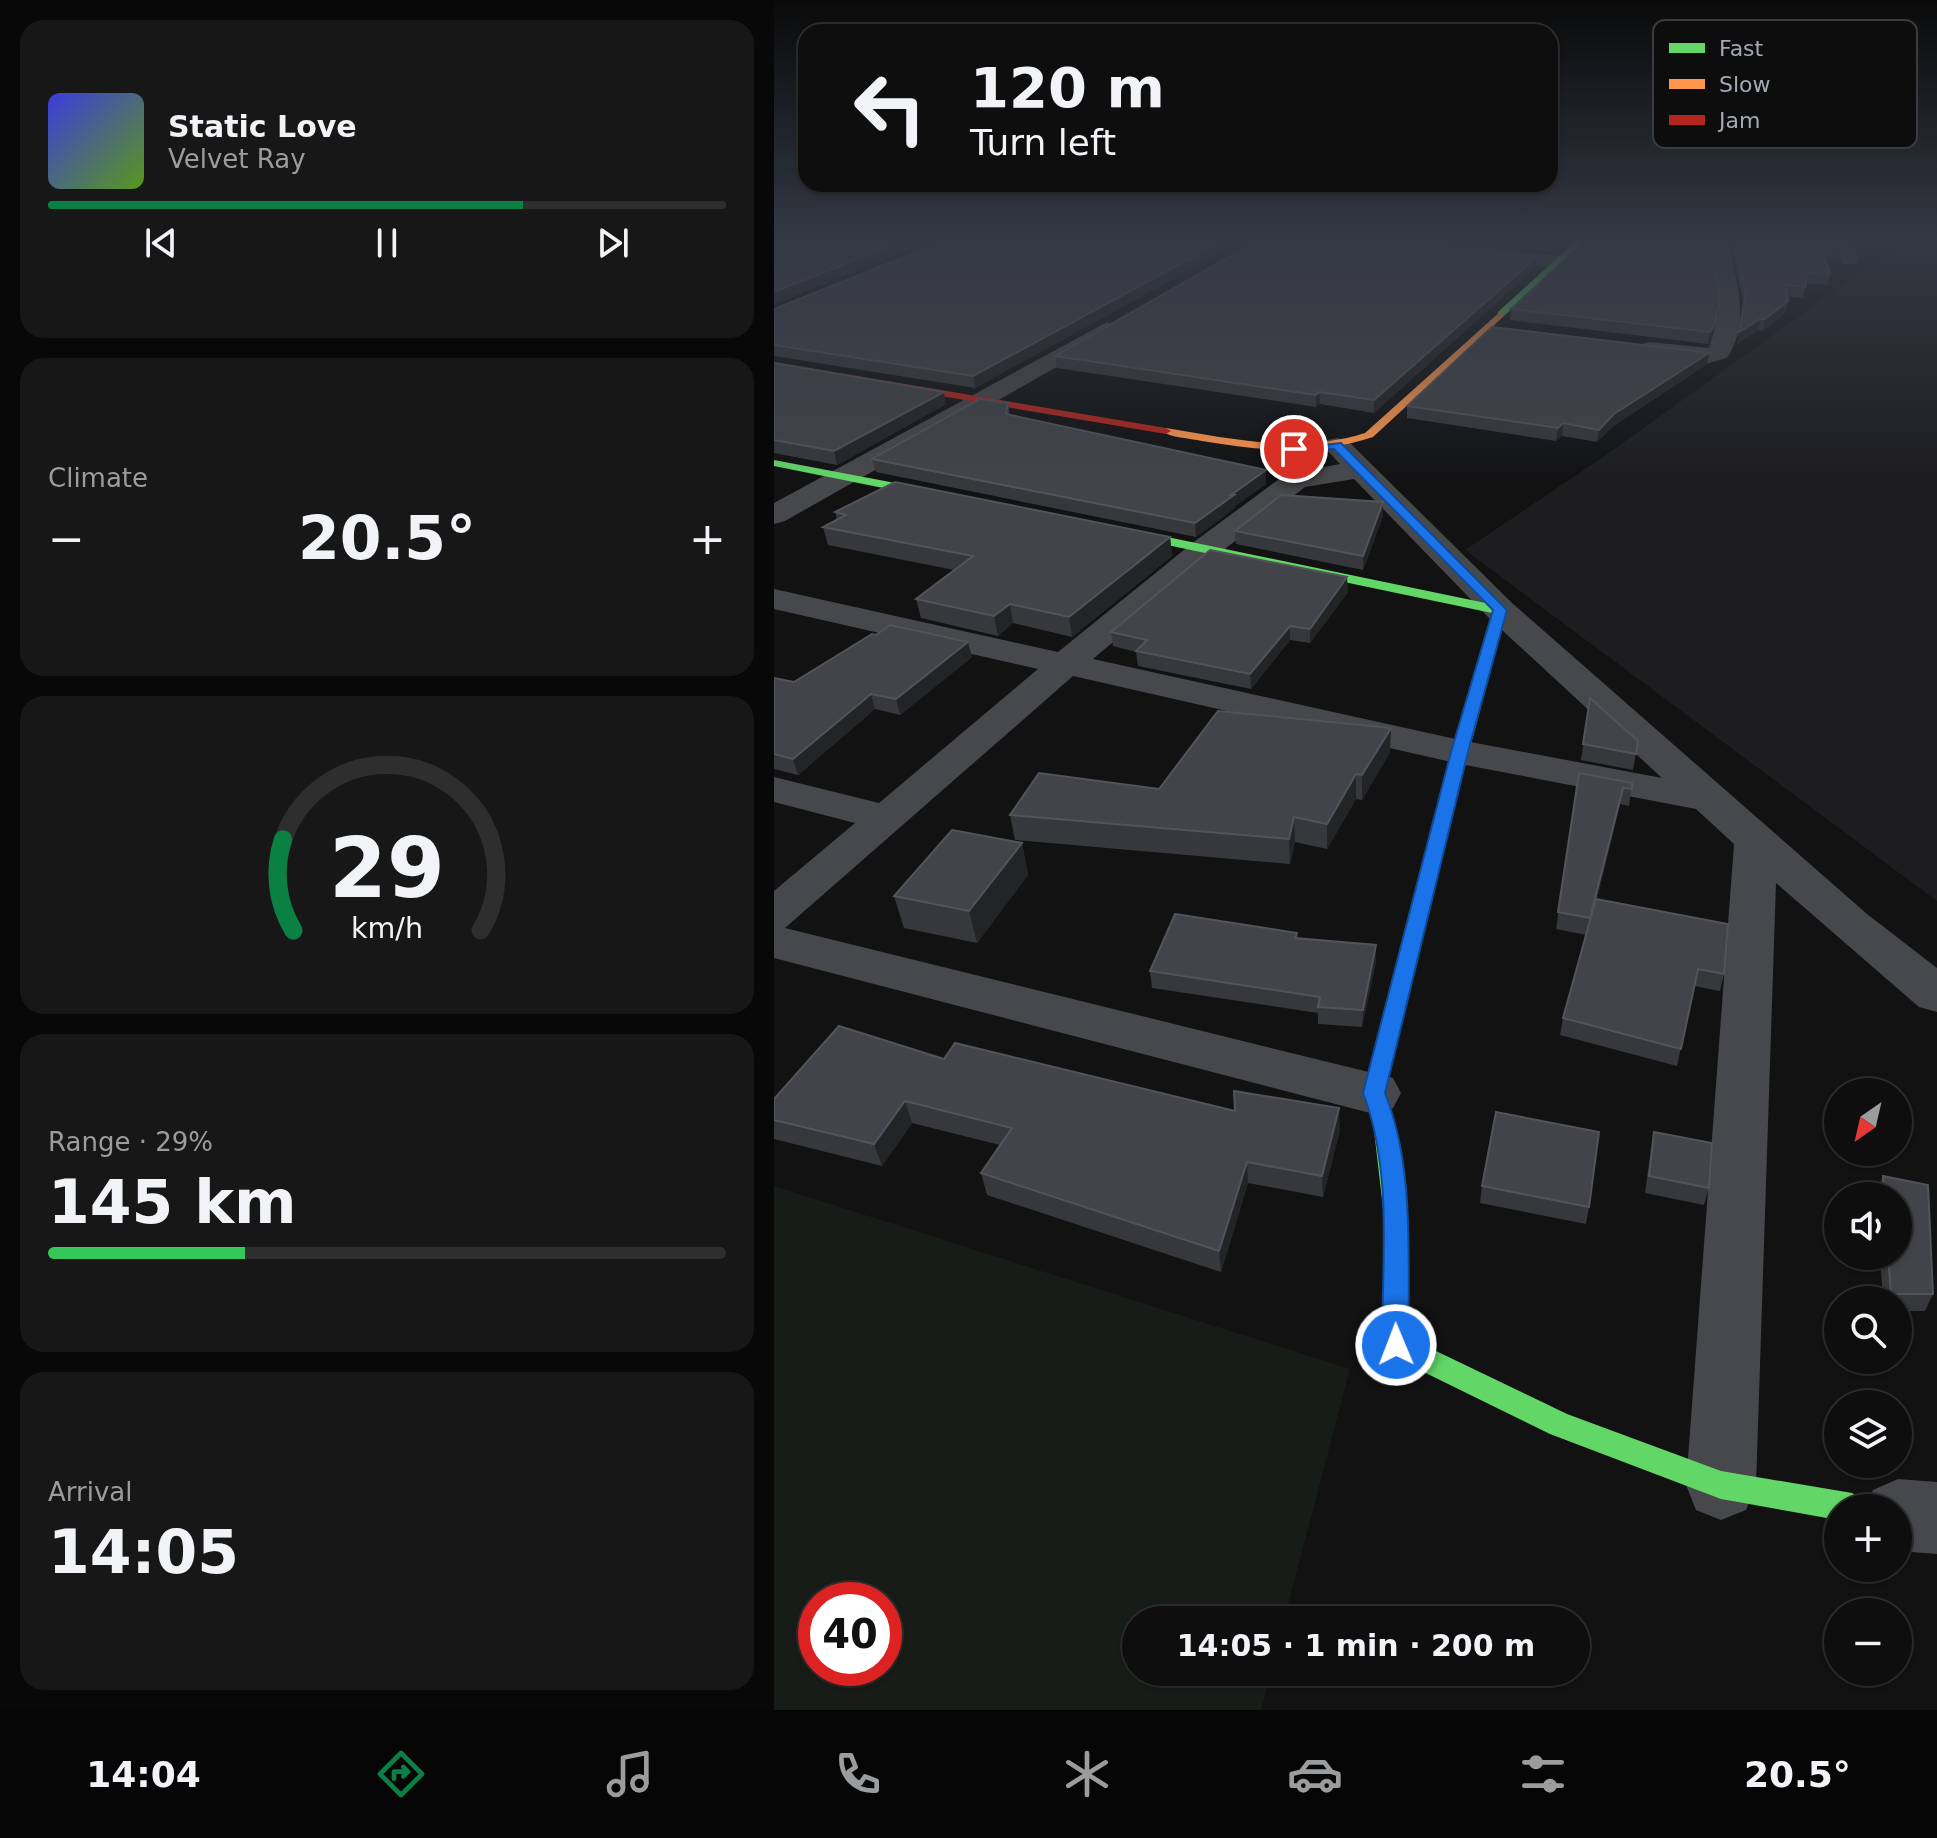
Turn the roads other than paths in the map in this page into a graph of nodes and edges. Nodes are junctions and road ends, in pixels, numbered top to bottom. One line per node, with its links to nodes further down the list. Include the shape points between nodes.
1 (1121, 321): 8 (street)
2 (1497, 321): 4 (street)
3 (1731, 321): 6 (street, via 1719,353 1705,357)
4 (1489, 328): 5 (street); 9 (street)
5 (1520, 332)
6 (1628, 347)
7 (774, 365): 8 (street)
8 (981, 400): 9 (street); 11 (street)
9 (1347, 458): 15 (street, via 1302,478); 17 (street)
10 (774, 463): 11 (street)
11 (842, 476): 12 (street); 13 (street)
12 (964, 500)
13 (774, 515)
14 (1100, 527): 15 (street)
15 (1206, 548): 17 (street); 18 (street)
16 (774, 599): 18 (street)
17 (1500, 610): 19 (street); 21 (street)
18 (1064, 665): 19 (street); 22 (street)
19 (1460, 752): 21 (street); 27 (street)
20 (774, 789): 22 (street)
21 (1713, 800): 23 (street)
22 (887, 818): 24 (street)
23 (1756, 839): 26 (street, via 1850,925); 28 (street)
24 (774, 916)
25 (774, 942): 27 (street)
26 (1937, 994)
27 (1374, 1093): 28 (street, via 1389,1130 1393,1170 1396,1345 1560,1425)
28 (1721, 1485): 29 (street)
29 (1824, 1503)
30 (1912, 1516): 31 (street)
31 (1937, 1518)

